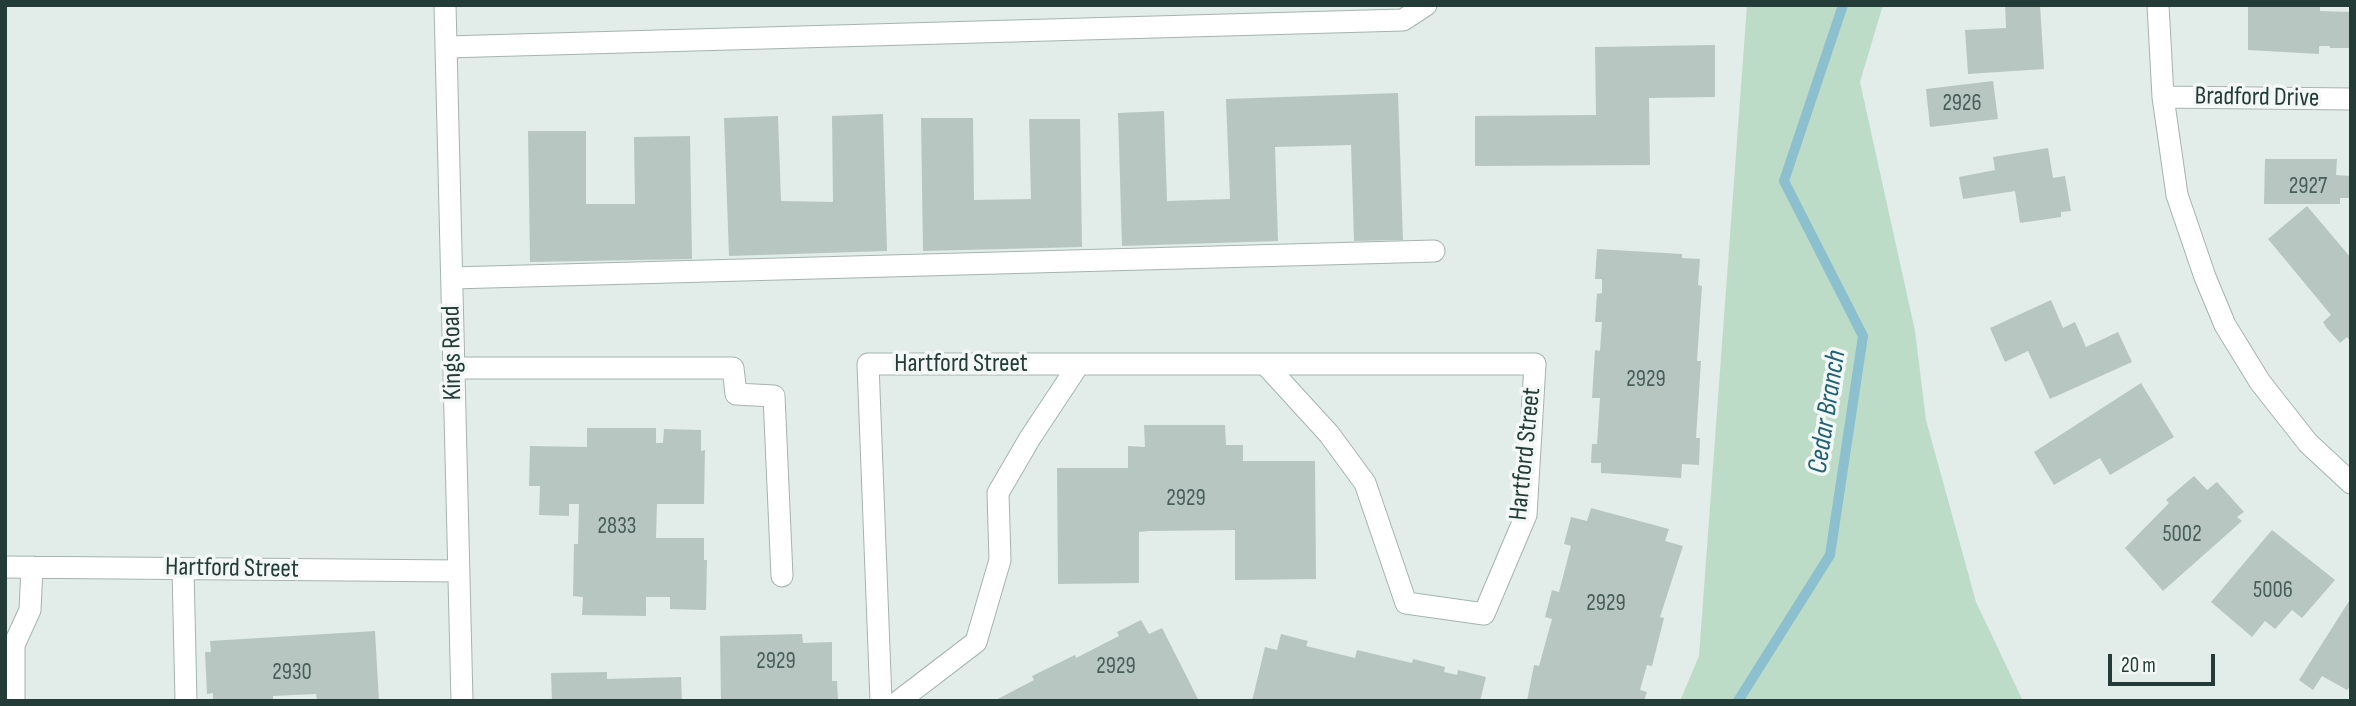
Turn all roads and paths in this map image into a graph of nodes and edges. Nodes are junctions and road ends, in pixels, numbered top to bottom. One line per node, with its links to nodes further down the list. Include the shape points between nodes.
1 (445, 5): 4 (street, Kings Road)
2 (1426, 5): 4 (street, via 1403,20)
3 (2158, 5): 5 (street)
4 (446, 47): 8 (street, Kings Road)
5 (2163, 97): 6 (street, Bradford Drive); 12 (street, via 2177,195 2225,326 2260,382 2308,443)
6 (2351, 99)
7 (1434, 251): 8 (street)
8 (452, 278): 11 (street, Kings Road)
9 (1079, 364): 10 (street, Hartford Street); 21 (street, Hartford Street, via 868,364); 22 (street, via 998,493 1000,560 976,642)
10 (1265, 364): 10 (street, Hartford Street, via 1535,364 1525,515 1484,614 1406,603 1365,483 1329,434)
11 (454, 368): 16 (street, Kings Road); 17 (street, via 733,368 736,394 774,396)
12 (2351, 483)
13 (5, 567): 14 (street, Hartford Street)
14 (32, 567): 15 (street, Hartford Street); 18 (street, via 30,610 14,645)
15 (183, 569): 16 (street, Hartford Street); 19 (street)
16 (459, 571): 20 (street, Kings Road)
17 (782, 576)
18 (14, 701)
19 (186, 701)
20 (462, 701)
21 (881, 701)
22 (899, 701)

